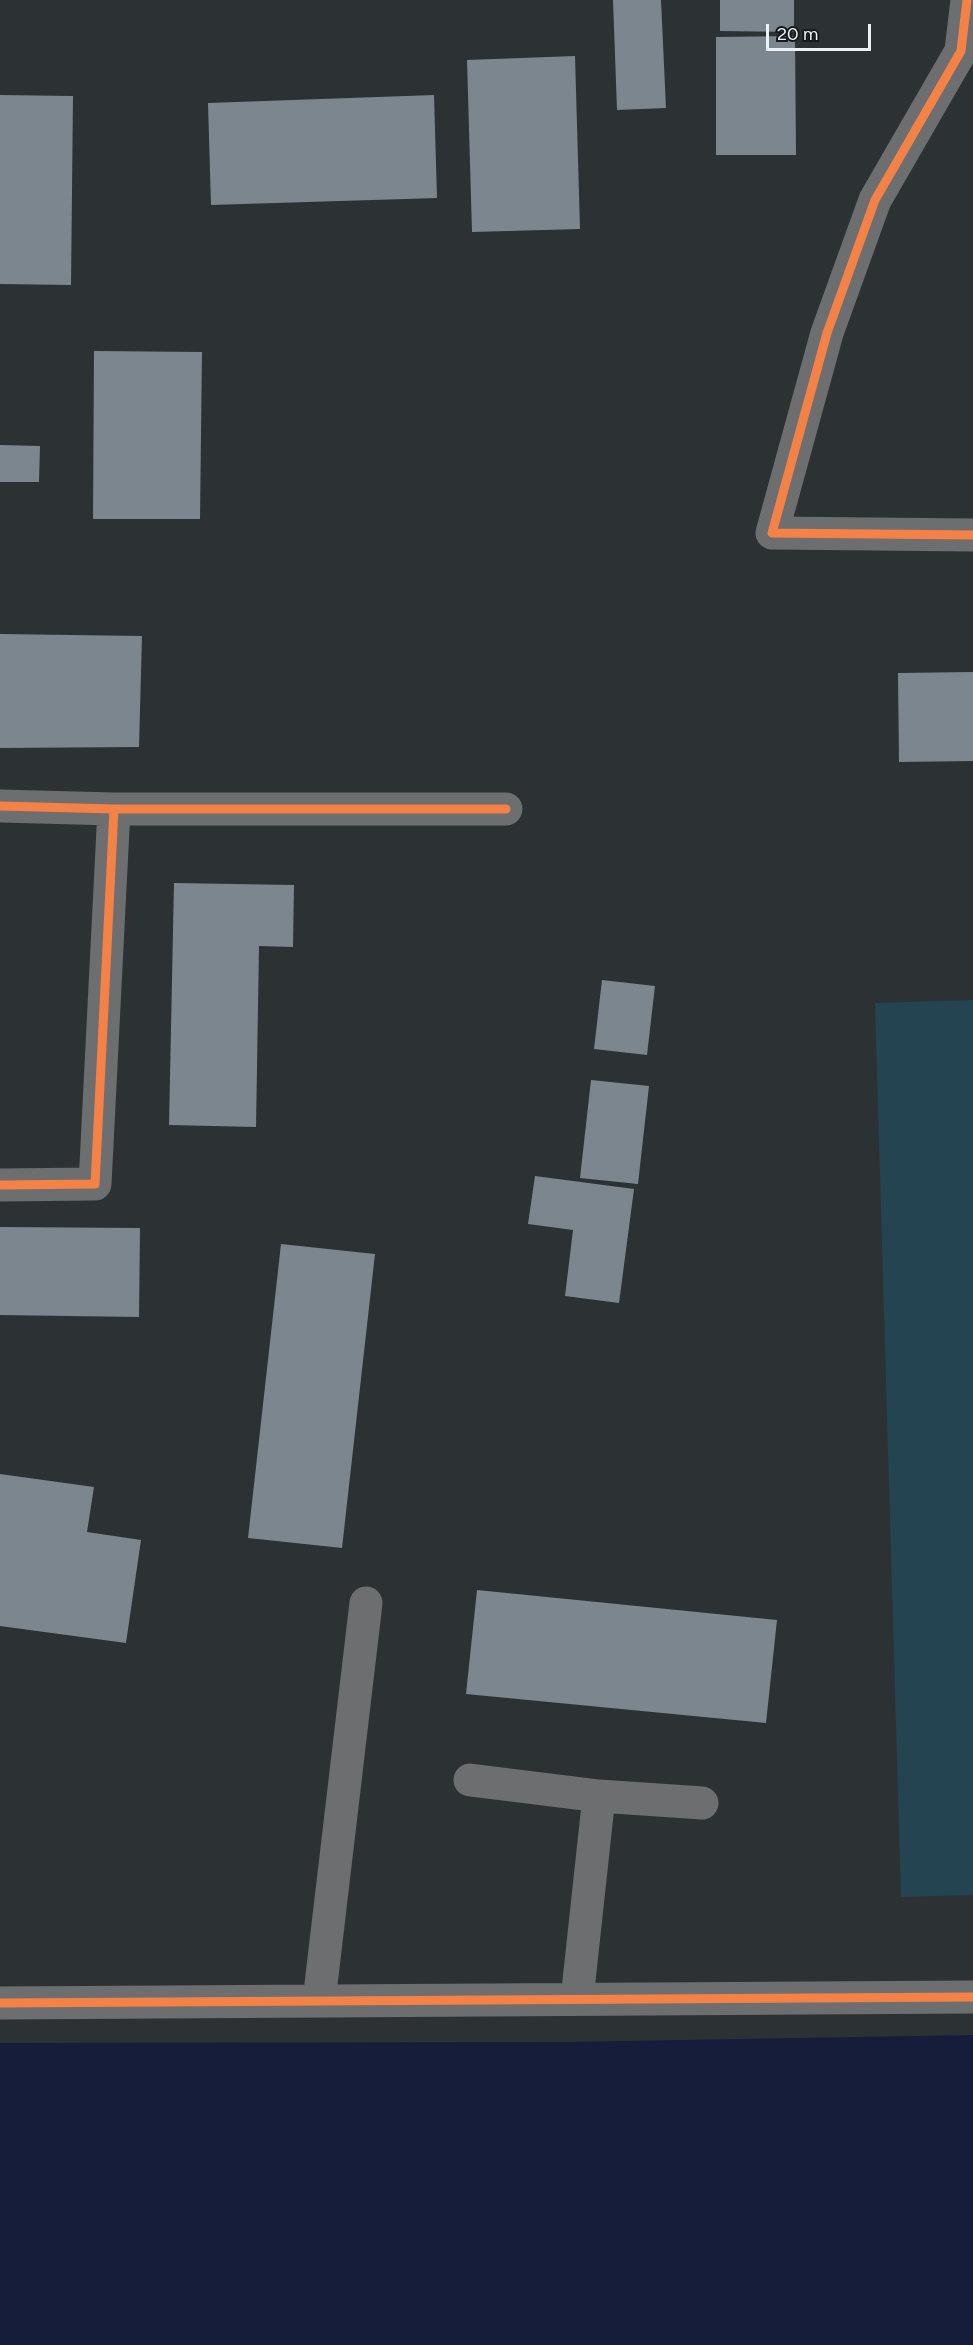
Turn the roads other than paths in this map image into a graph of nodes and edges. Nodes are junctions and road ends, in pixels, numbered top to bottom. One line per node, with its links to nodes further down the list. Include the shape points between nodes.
1 (967, 0): 2 (street, via 961,51 875,200 835,310 772,532)
2 (973, 535)
3 (0, 806): 4 (street)
4 (114, 809): 5 (street); 6 (street, via 95,1184)
5 (506, 809)
6 (0, 1185)
7 (366, 1603): 13 (street)
8 (470, 1780): 9 (street)
9 (599, 1796): 10 (street); 12 (street)
10 (702, 1803)
11 (973, 1997): 12 (street)
12 (577, 1999): 13 (street)
13 (319, 2001): 14 (street)
14 (0, 2003)

